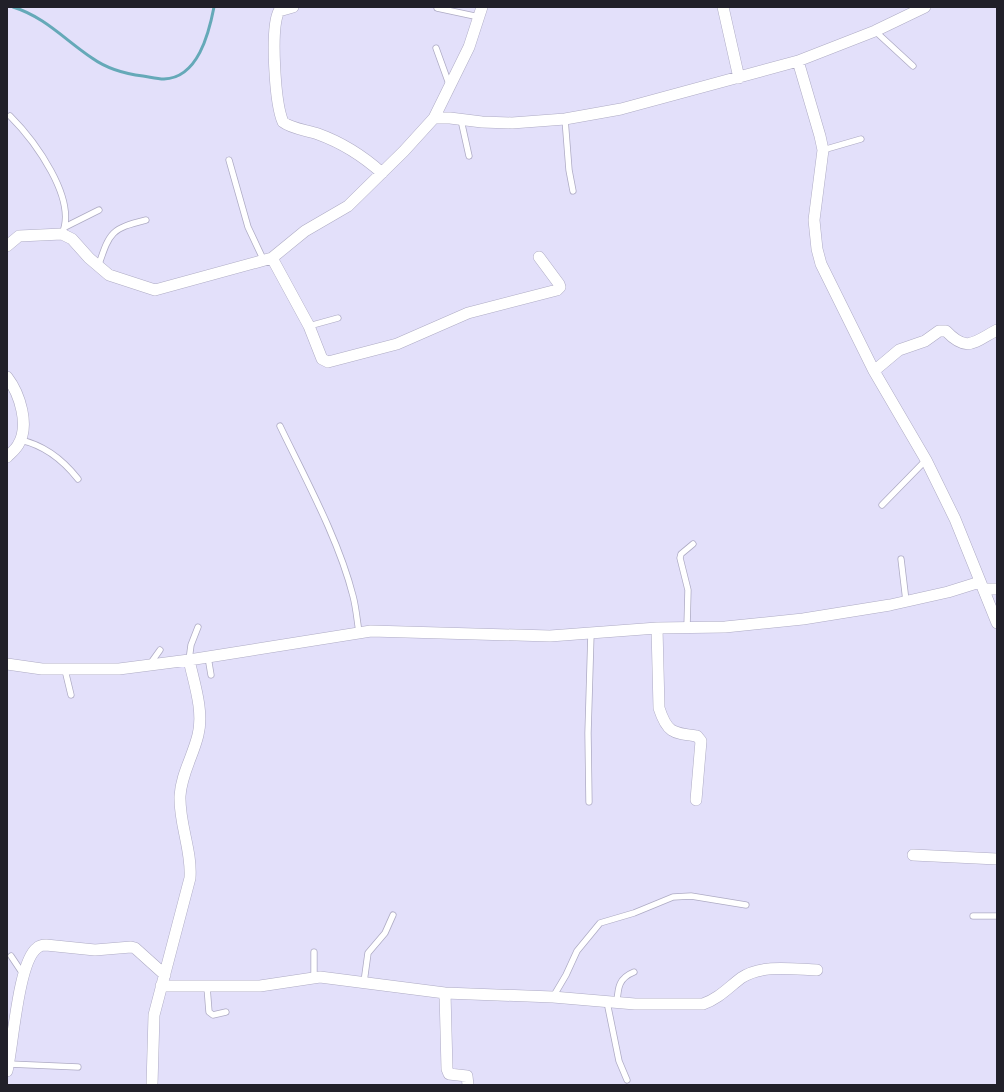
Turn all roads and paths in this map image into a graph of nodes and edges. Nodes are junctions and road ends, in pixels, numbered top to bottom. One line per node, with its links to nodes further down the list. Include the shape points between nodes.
1 (289, 7): 20 (street, via 280,11 277,16 274,33 276,76 283,122 326,137 365,157)
2 (723, 7): 10 (street)
3 (925, 7): 6 (street)
4 (437, 8): 5 (lane)
5 (480, 12): 11 (street, via 469,47)
6 (875, 31): 8 (street); 9 (lane)
7 (436, 48): 11 (lane)
8 (798, 61): 10 (street); 17 (street)
9 (913, 66)
10 (739, 78): 14 (street, via 621,109)
11 (450, 88): 13 (street)
12 (10, 116): 24 (lane, via 27,133 61,194 65,215)
13 (434, 118): 15 (street); 20 (street)
14 (566, 119): 15 (street, via 512,123); 21 (lane)
15 (461, 120): 18 (lane)
16 (861, 139): 17 (lane)
17 (823, 150): 32 (street, via 814,220 817,249 821,264)
18 (469, 156)
19 (230, 160): 27 (lane, via 248,227)
20 (382, 173): 27 (street, via 343,209 305,231)
21 (573, 191)
22 (99, 210): 24 (lane)
23 (146, 220): 28 (lane, via 122,226 112,234 106,243)
24 (63, 231): 25 (street, via 19,236); 28 (street)
25 (7, 246)
26 (539, 257): 30 (street, via 559,284 557,290 468,312 397,344 328,362 322,359)
27 (268, 259): 28 (street, via 155,290 109,275); 30 (street)
28 (98, 267)
29 (338, 318): 30 (lane)
30 (309, 326)
31 (997, 330): 32 (street, via 973,343 963,345 946,331 939,331 925,341 899,350)
32 (874, 371): 37 (street)
33 (7, 377): 35 (street, via 13,384 22,415 24,426)
34 (280, 426): 49 (lane, via 337,550 353,596)
35 (20, 440): 36 (street, via 18,446); 38 (lane, via 32,443 54,455)
36 (7, 457)
37 (926, 460): 39 (lane); 42 (street, via 955,519)
38 (78, 479)
39 (882, 506)
40 (693, 544): 48 (lane, via 680,558 688,590)
41 (901, 559): 44 (lane)
42 (982, 586): 43 (street); 44 (street); 45 (street)
43 (997, 589)
44 (906, 601): 48 (street, via 803,619)
45 (997, 622)
46 (198, 627): 53 (lane, via 191,646)
47 (656, 628): 48 (street); 50 (street); 59 (street, via 661,716 671,731 697,736 701,741)
48 (687, 628)
49 (359, 632): 50 (street, via 550,636); 52 (street)
50 (591, 633): 60 (lane)
51 (160, 650): 55 (lane)
52 (208, 657): 53 (street); 57 (lane)
53 (190, 660): 55 (street); 72 (street, via 199,726 183,778 180,798 190,869)
54 (7, 664): 56 (street)
55 (148, 666): 56 (street)
56 (65, 670): 58 (lane)
57 (211, 675)
58 (71, 695)
59 (696, 800)
60 (589, 802)
61 (913, 854): 62 (street)
62 (997, 859)
63 (746, 905): 78 (lane, via 690,896 673,897 600,923 577,951)
64 (393, 915): 74 (lane, via 385,933 371,946)
65 (973, 916): 66 (lane)
66 (997, 916)
67 (314, 952): 73 (lane)
68 (11, 956): 71 (lane)
69 (817, 970): 79 (street, via 761,970 742,978 711,1002 702,1004)
70 (634, 972): 79 (lane, via 621,979)
71 (24, 974): 72 (street, via 34,951 38,946 46,945 95,950 135,948); 82 (street)
72 (165, 975): 75 (street)
73 (314, 978): 74 (street); 76 (street, via 260,986)
74 (364, 982): 77 (street)
75 (161, 986): 76 (street); 84 (street, via 154,1015)
76 (207, 987): 80 (lane, via 209,1012 213,1015)
77 (445, 993): 78 (street); 85 (street, via 447,1069 449,1074 467,1076)
78 (553, 997): 79 (street)
79 (612, 1002): 83 (lane, via 619,1061)
80 (226, 1012)
81 (78, 1067): 82 (lane)
82 (8, 1068)
83 (628, 1080)
84 (152, 1085)
85 (468, 1085)

